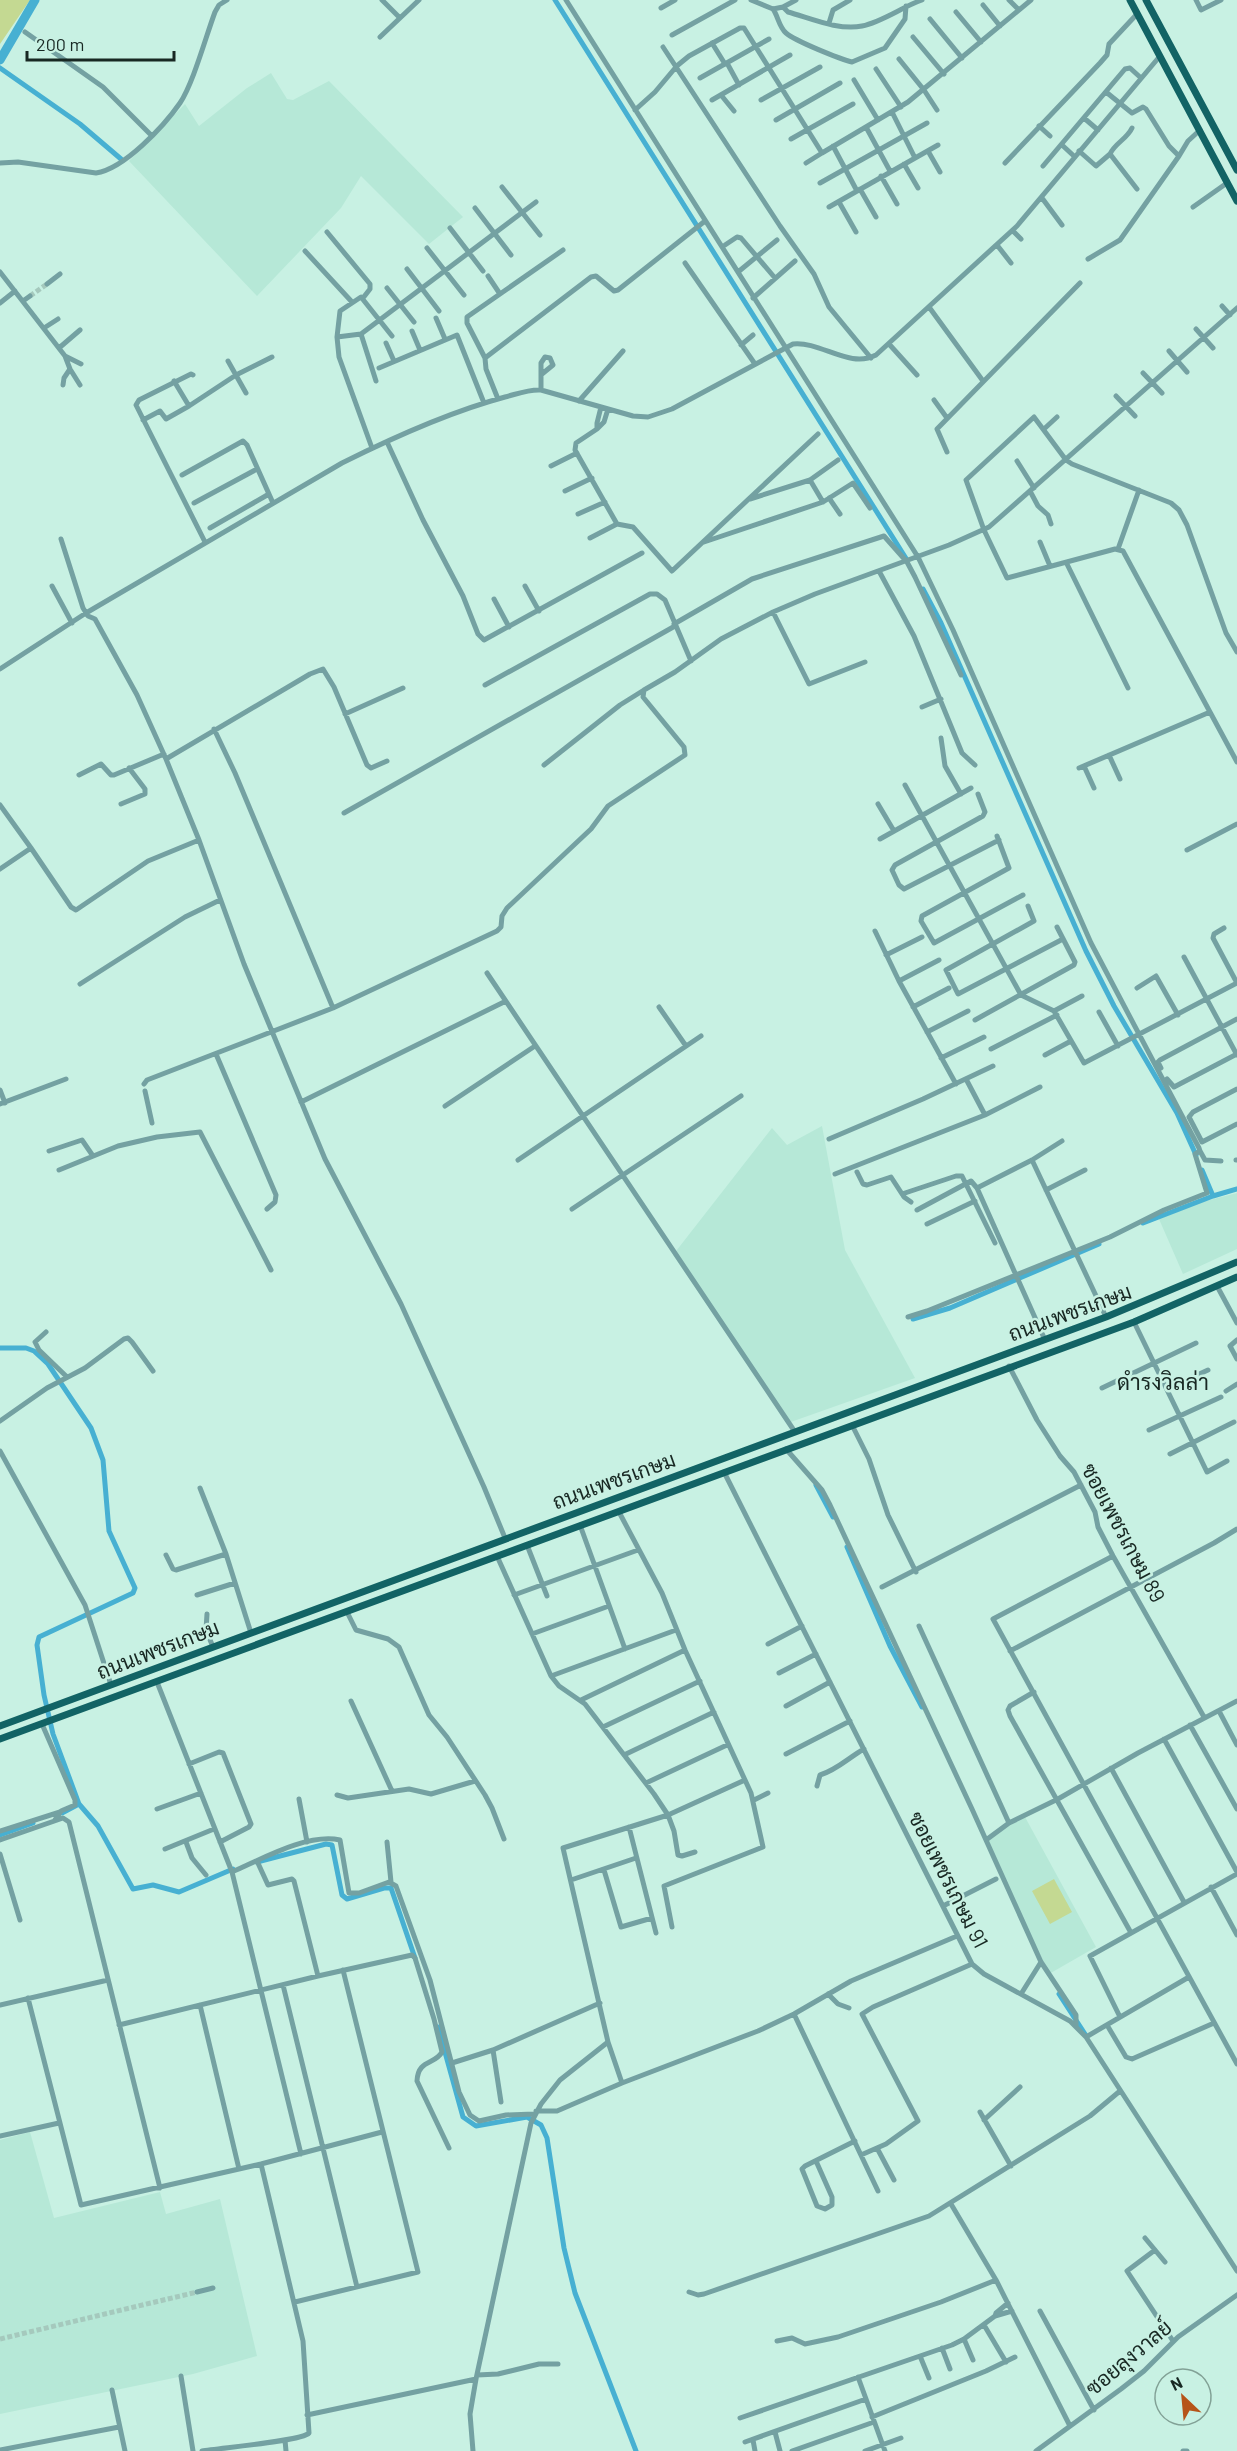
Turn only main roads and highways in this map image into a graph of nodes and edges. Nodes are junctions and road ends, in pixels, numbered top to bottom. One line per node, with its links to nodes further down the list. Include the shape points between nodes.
1 (1130, 0): 5 (main road)
2 (1146, 0): 3 (main road)
3 (1234, 156): 4 (main road)
4 (1237, 170)
5 (1237, 201)
6 (1234, 1264): 7 (main road, ถนนเพชรเกษม); 8 (main road)
7 (1210, 1274): 9 (main road); 10 (main road, ถนนเพชรเกษม)
8 (1237, 1276): 9 (main road, ถนนเพชรเกษม)
9 (1217, 1286): 11 (main road, ถนนเพชรเกษม)
10 (1160, 1296): 11 (main road); 12 (main road, ถนนเพชรเกษม)
11 (1167, 1308): 13 (main road, ถนนเพชรเกษม)
12 (0, 1726)
13 (0, 1739)

